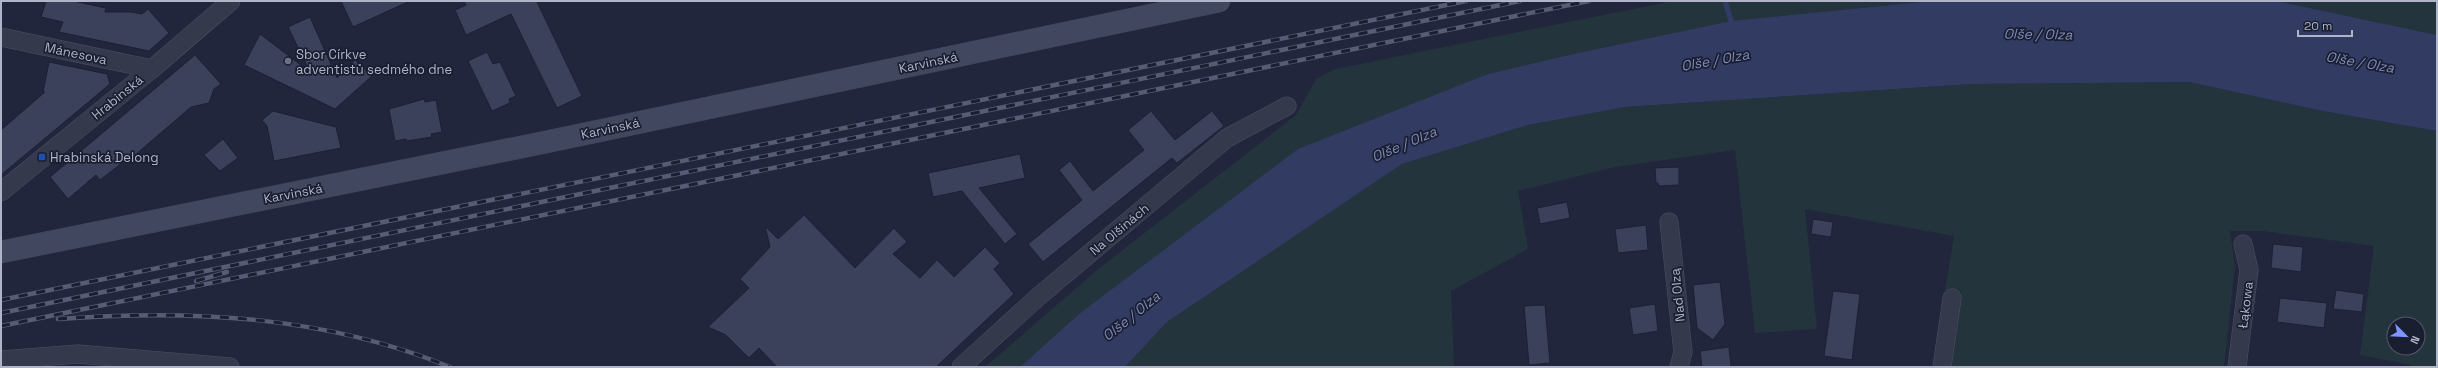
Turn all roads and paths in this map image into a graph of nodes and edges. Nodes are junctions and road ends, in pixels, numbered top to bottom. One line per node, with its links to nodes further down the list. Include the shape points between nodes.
1 (231, 1): 4 (street, Hrabinská)
2 (1219, 1): 9 (main road, Karvinská, via 546,142)
3 (1, 37): 4 (street, Mánesova)
4 (152, 70): 6 (street, Hrabinská)
5 (1287, 106): 13 (street, Na Olšinách, via 1227,138 1038,297)
6 (1, 192)
7 (1669, 222): 14 (street, Nad Olzą, via 1683,352)
8 (2243, 244): 16 (street, Łąkowa, via 2249,270)
9 (1, 252)
10 (1952, 298): 15 (street)
11 (1, 360): 12 (street, via 78,354)
12 (230, 367)
13 (961, 367)
14 (1679, 367)
15 (1942, 367)
16 (2237, 367)

